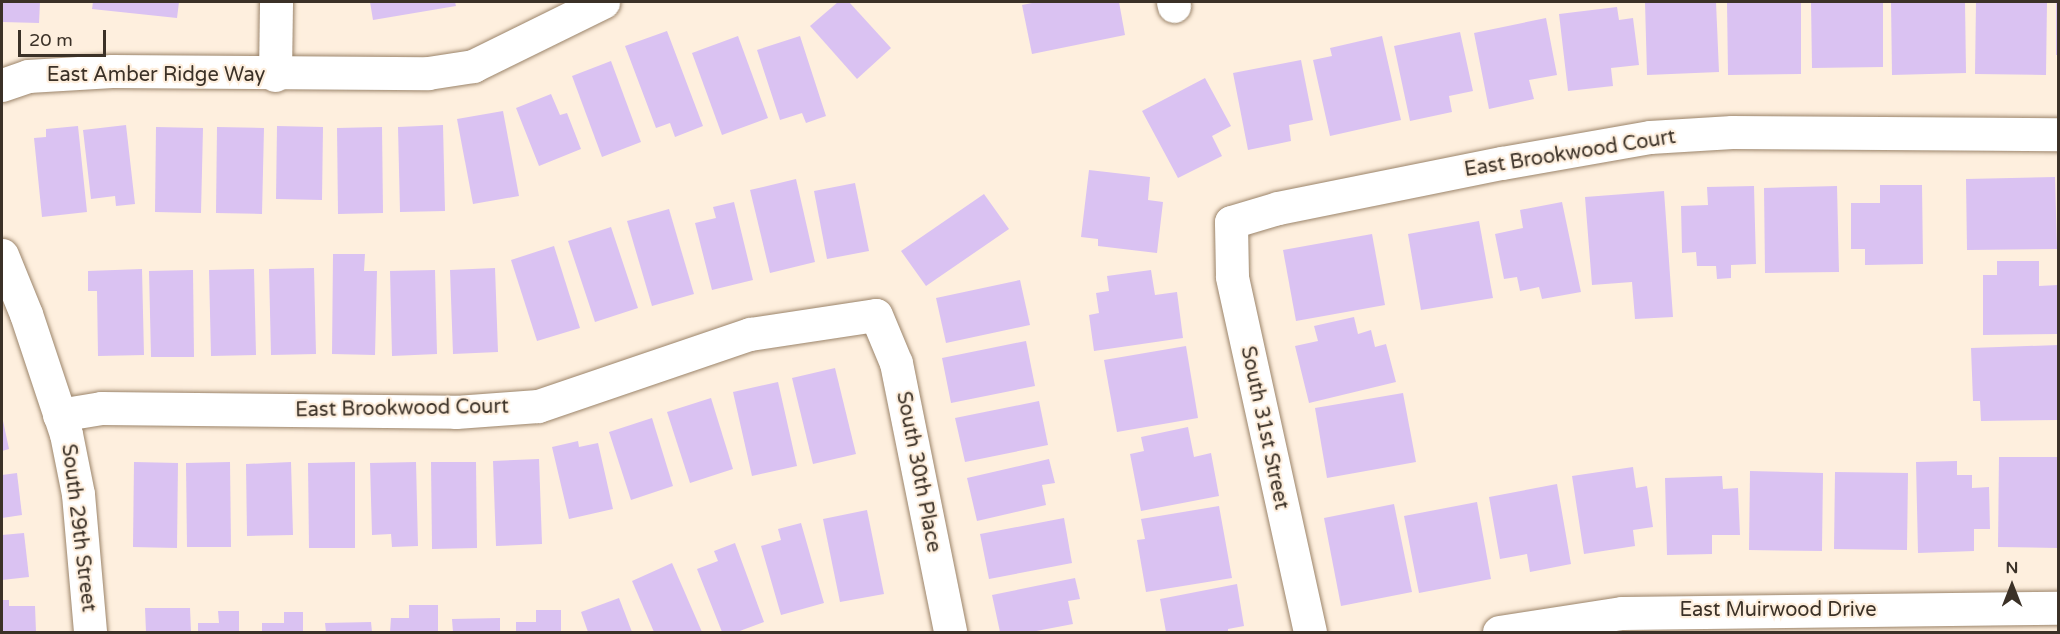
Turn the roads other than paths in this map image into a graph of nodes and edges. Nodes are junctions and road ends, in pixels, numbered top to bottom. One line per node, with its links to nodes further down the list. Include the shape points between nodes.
1 (276, 2): 3 (street, East Amber Ridge Way)
2 (603, 2): 3 (street, East Amber Ridge Way, via 473,66 428,73)
3 (275, 75): 4 (street, East Amber Ridge Way, via 112,71 28,76)
4 (2, 85)
5 (2058, 134): 6 (street, East Brookwood Court, via 1732,132 1650,138 1434,176 1278,208)
6 (1231, 222): 14 (street, South 31st Street, via 1232,276)
7 (2, 255): 9 (street, South 29th Street)
8 (876, 315): 9 (street, East Brookwood Court, via 750,334 538,406 456,412 101,408); 13 (street, South 30th Place, via 896,363)
9 (59, 415): 12 (street, South 29th Street, via 78,494)
10 (2058, 608): 11 (street, East Muirwood Drive)
11 (1908, 621): 15 (street, East Muirwood Drive, via 1622,613)
12 (90, 633)
13 (950, 633)
14 (1310, 633)
15 (1499, 633)

